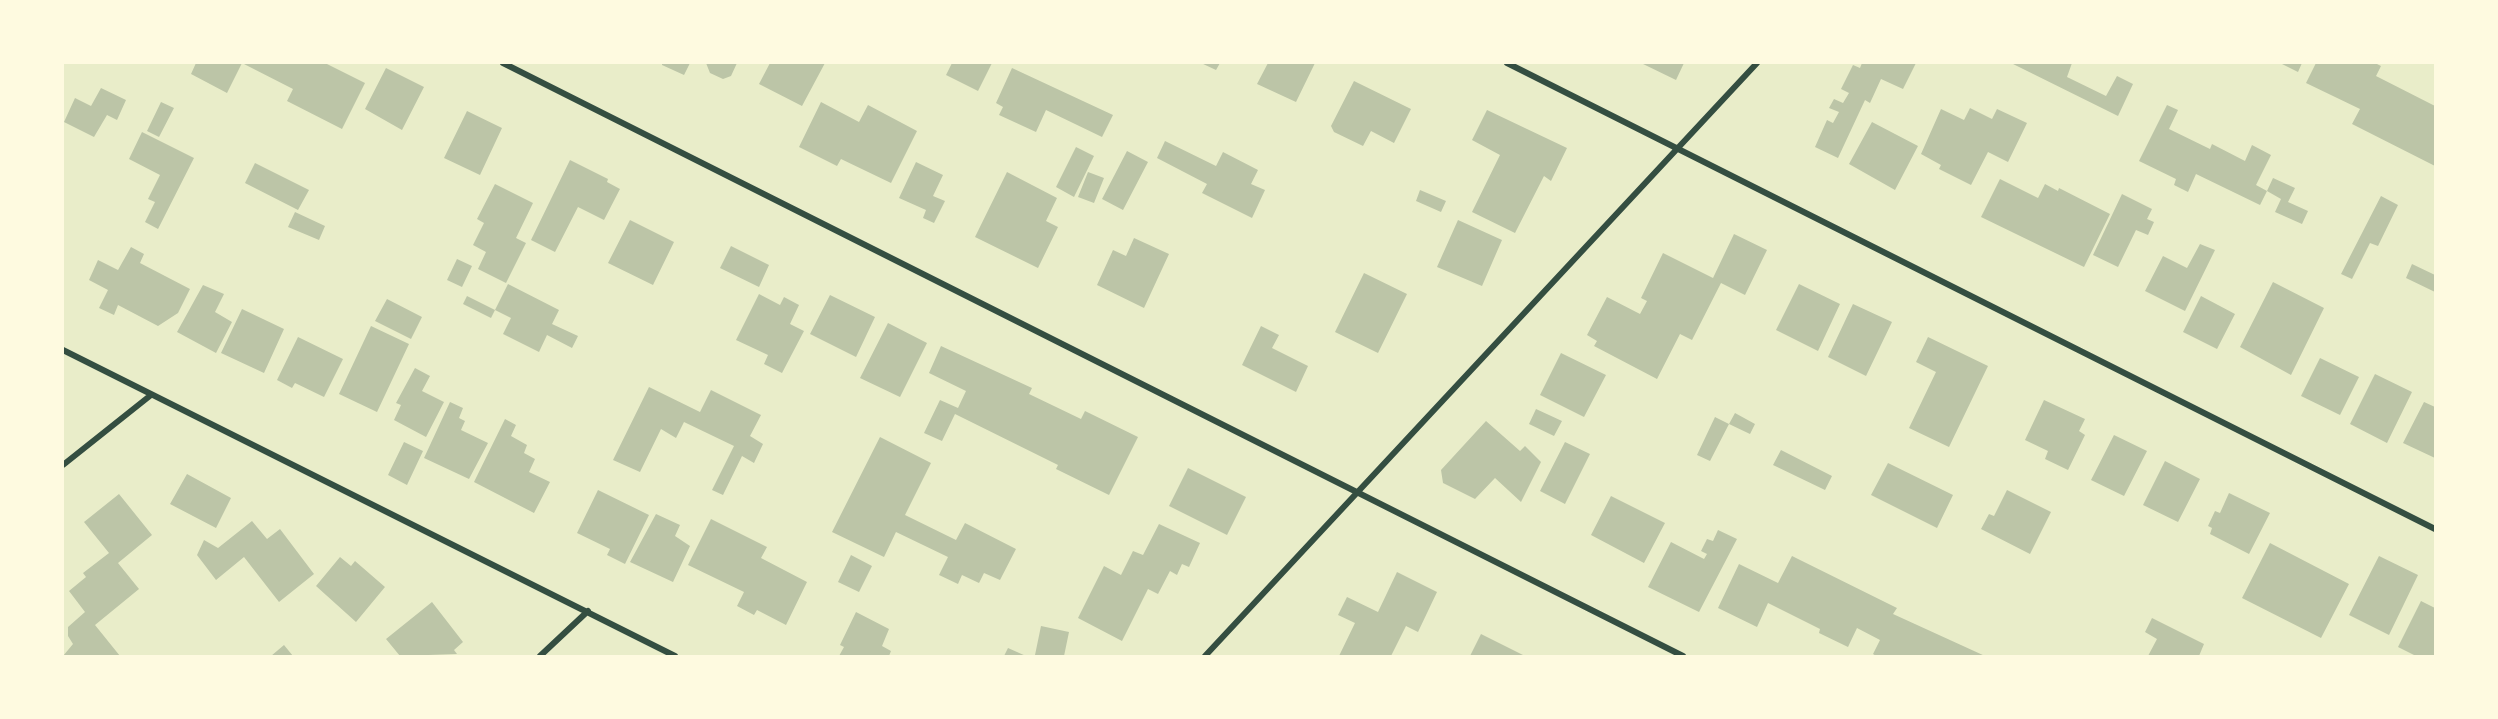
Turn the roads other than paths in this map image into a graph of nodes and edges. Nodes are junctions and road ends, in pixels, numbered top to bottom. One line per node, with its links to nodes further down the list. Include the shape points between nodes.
1 (503, 63): 8 (street)
2 (1507, 63): 4 (street)
3 (1757, 63): 4 (street)
4 (1677, 149): 8 (street); 9 (street)
5 (63, 350): 6 (street)
6 (151, 395): 7 (street); 10 (street)
7 (63, 465)
8 (1358, 492): 13 (street); 14 (street)
9 (2435, 529)
10 (588, 611): 11 (street); 12 (street)
11 (540, 656)
12 (675, 656)
13 (1205, 656)
14 (1683, 656)

